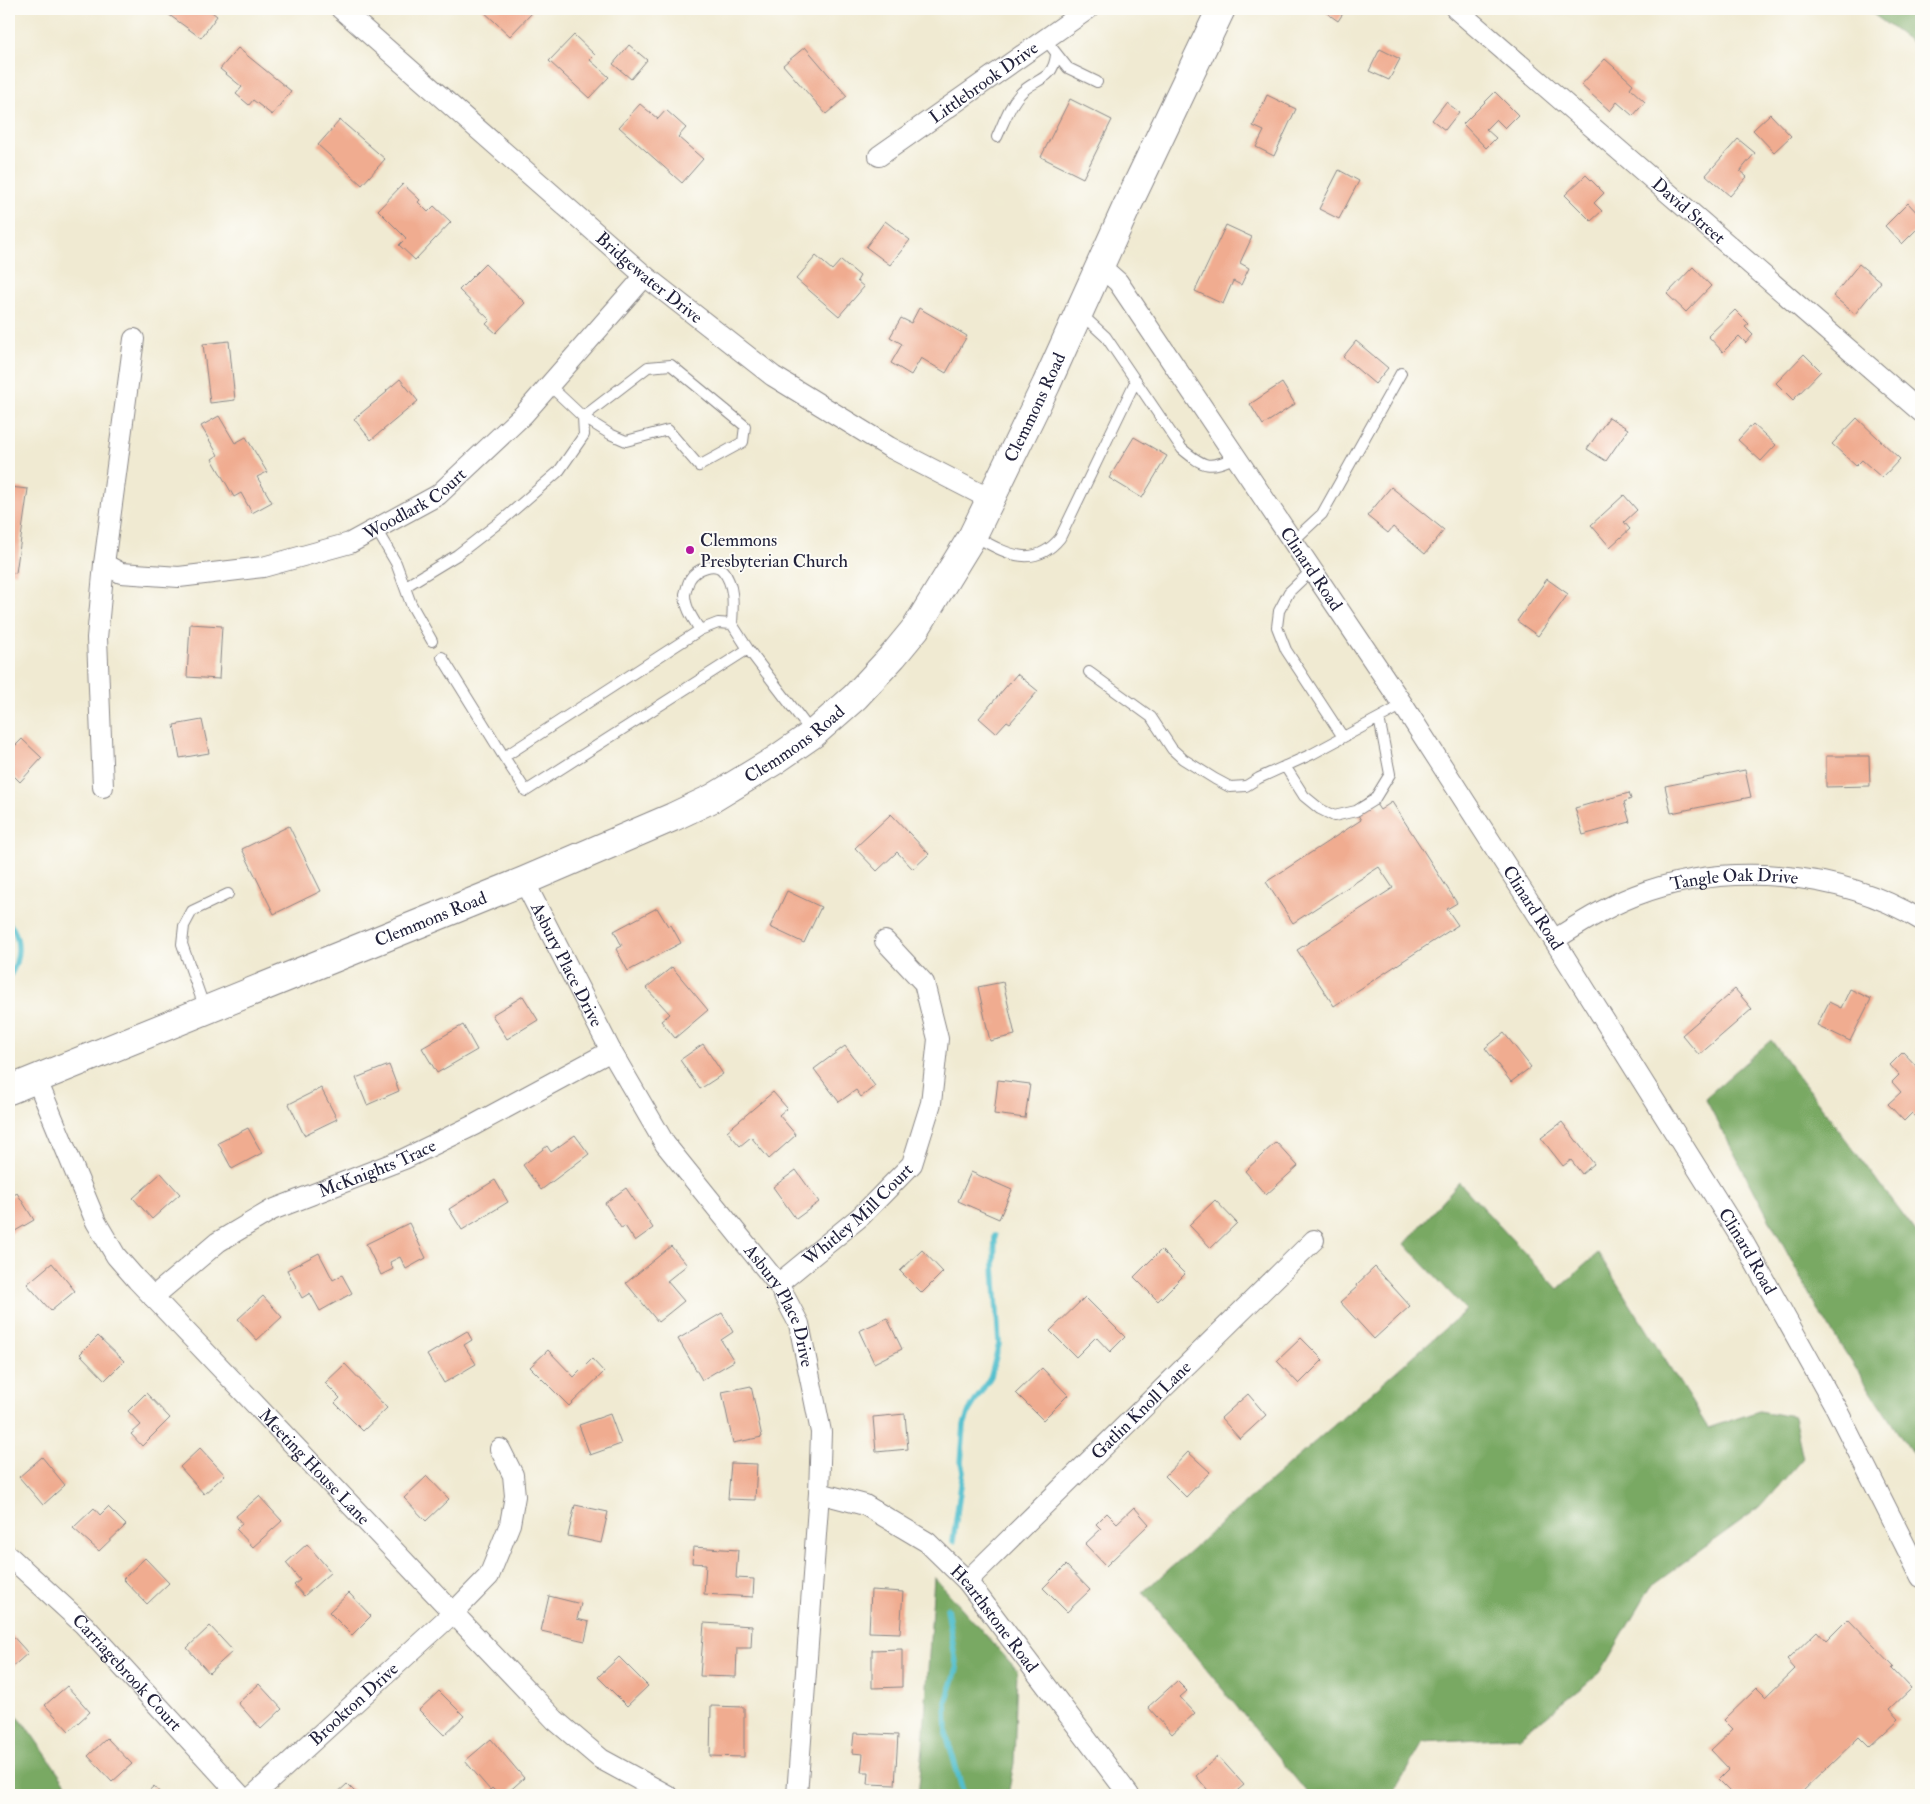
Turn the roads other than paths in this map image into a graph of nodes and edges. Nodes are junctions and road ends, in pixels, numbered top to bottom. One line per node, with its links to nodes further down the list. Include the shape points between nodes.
1 (341, 9): 10 (street, Bridgewater Drive)
2 (1088, 9): 5 (street, Littlebrook Drive)
3 (1220, 9): 9 (main road, Clemmons Road)
4 (1456, 9): 16 (street, David Street)
5 (1051, 47): 6 (lane, via 1068,68); 7 (lane, via 1055,66 1047,76 1021,92); 8 (street, Littlebrook Drive)
6 (1097, 82)
7 (997, 136)
8 (879, 156)
9 (1100, 266): 11 (main road, Clemmons Road); 18 (street, Clinard Road, via 1118,282)
10 (645, 276): 15 (street, Woodlark Court); 19 (street, Bridgewater Drive, via 773,376 889,447)
11 (1078, 312): 14 (lane, via 1106,338); 19 (main road, Clemmons Road)
12 (134, 339): 23 (street)
13 (1401, 373): 22 (lane, via 1322,514)
14 (1136, 380): 18 (lane, via 1182,449 1199,463 1218,466); 21 (lane, via 1060,538 1052,548 1025,557 1007,553)
15 (549, 384): 17 (lane); 20 (street, Woodlark Court, via 524,414 438,495)
16 (1921, 412)
17 (583, 416): 17 (lane, via 626,441 668,430 699,466 743,442 745,426 671,365 648,367); 25 (lane, via 584,435 559,471 457,555)
18 (1236, 457): 22 (street, Clinard Road)
19 (992, 500): 21 (main road, Clemmons Road)
20 (376, 529): 23 (street, Woodlark Court, via 350,543 263,567 179,577 121,573); 25 (lane)
21 (973, 536): 34 (main road, Clemmons Road, via 916,628 855,697)
22 (1293, 541): 24 (street, Clinard Road)
23 (104, 564): 38 (street, via 97,638)
24 (1312, 570): 32 (street, Clinard Road); 35 (lane, via 1289,592 1277,627 1286,650)
25 (406, 586): 28 (lane, via 411,604)
26 (732, 624): 27 (lane, via 718,623); 27 (lane, via 733,601 727,576 716,566 706,567 690,578 685,593 689,611); 29 (lane)
27 (700, 630): 36 (lane)
28 (432, 641)
29 (748, 649): 34 (lane); 36 (lane, via 526,791)
30 (442, 657): 36 (lane)
31 (1089, 672): 37 (lane, via 1151,717 1172,749 1183,759 1230,787 1246,786)
32 (1403, 705): 33 (lane); 42 (street, Clinard Road)
33 (1379, 718): 35 (lane); 37 (lane, via 1390,774 1374,800 1356,811 1334,816 1320,809 1304,796)
34 (813, 734): 39 (main road, Clemmons Road, via 713,798)
35 (1343, 737): 37 (lane)
36 (504, 757)
37 (1285, 766)
38 (102, 787)
39 (524, 881): 44 (main road, Clemmons Road); 45 (street, Asbury Place Drive)
40 (228, 894): 44 (lane, via 192,911 184,926 182,944)
41 (1921, 920): 42 (street, Tangle Oak Drive, via 1874,898 1833,885 1798,878 1720,875 1636,895)
42 (1554, 940): 54 (street, Clinard Road, via 1749,1251 1837,1410)
43 (886, 941): 49 (street, Whitley Mill Court, via 924,983 938,1039 931,1104 912,1164 861,1216)
44 (205, 1010): 46 (main road, Clemmons Road)
45 (611, 1051): 49 (street, Asbury Place Drive, via 665,1144); 50 (street, McKnights Trace, via 404,1159 272,1210 218,1242)
46 (36, 1078): 47 (main road, Clemmons Road); 50 (street, Meeting House Lane, via 96,1222 116,1256)
47 (9, 1090)
48 (1314, 1240): 55 (street, Gatlin Knoll Lane)
49 (778, 1284): 52 (street, Asbury Place Drive, via 799,1324 821,1432)
50 (152, 1297): 56 (street, Meeting House Lane)
51 (500, 1450): 56 (street, Brookton Drive, via 513,1475 515,1496 510,1524 489,1576)
52 (820, 1493): 55 (street, Hearthstone Road, via 865,1505 920,1537); 60 (street, Asbury Place Drive)
53 (9, 1556): 57 (street, Carriagebrook Court, via 84,1625)
54 (1921, 1577)
55 (967, 1581): 61 (street, Hearthstone Road)
56 (453, 1612): 58 (street, Brookton Drive); 59 (street, Meeting House Lane, via 555,1720 601,1759)
57 (240, 1795)
58 (254, 1795)
59 (667, 1795)
60 (796, 1795)
61 (1129, 1795)

